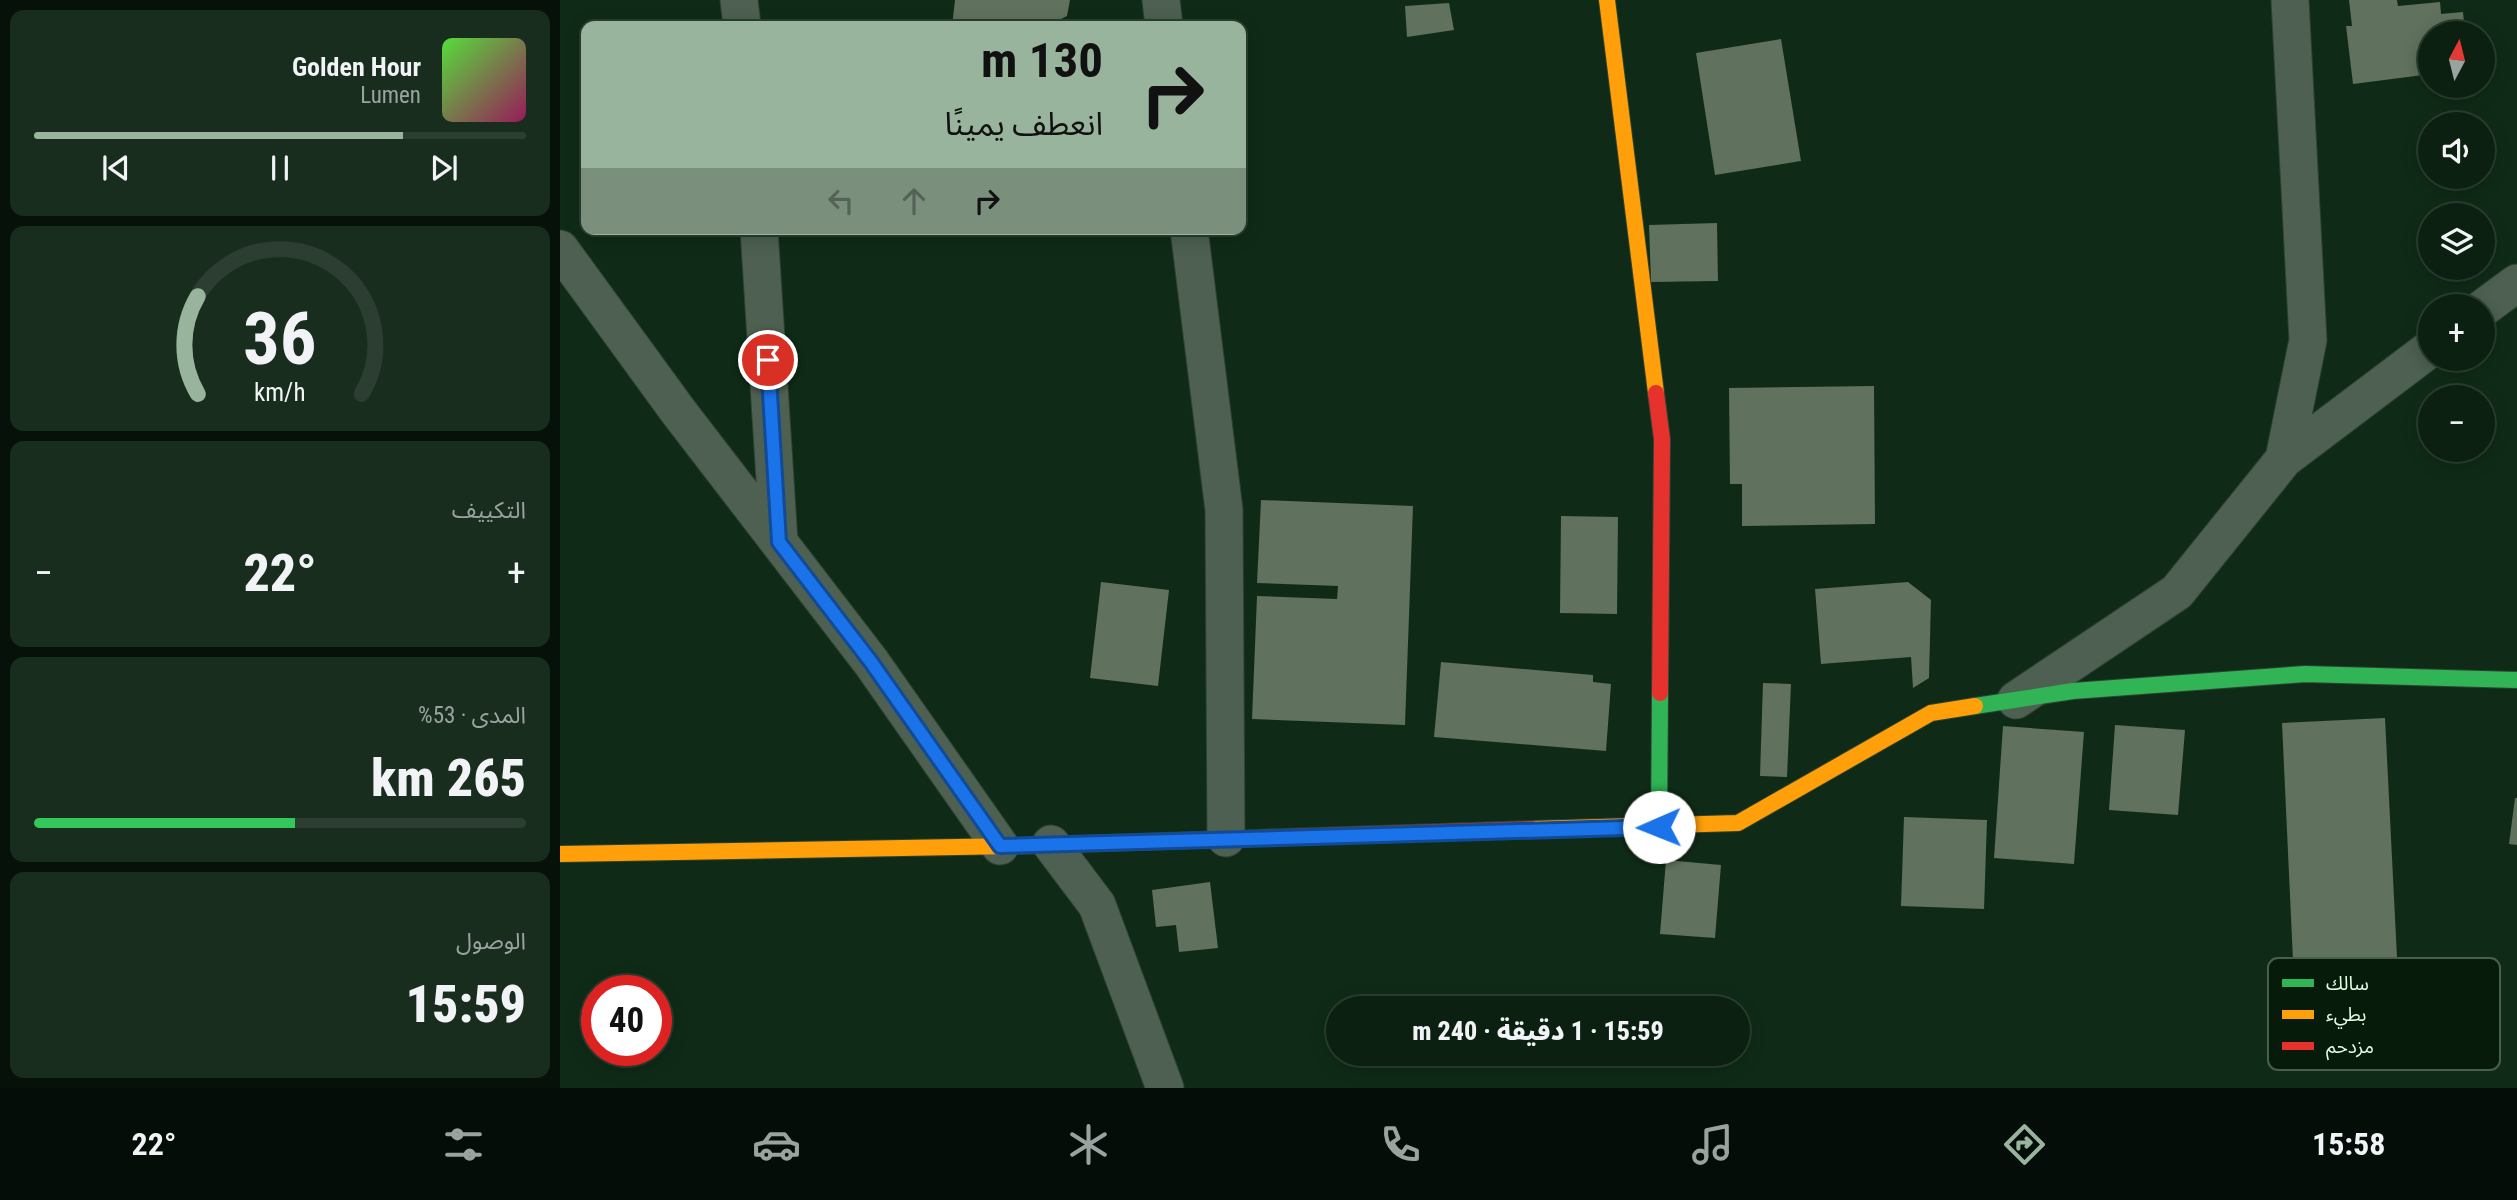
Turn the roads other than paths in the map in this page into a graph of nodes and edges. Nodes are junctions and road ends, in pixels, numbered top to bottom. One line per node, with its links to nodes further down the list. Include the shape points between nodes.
1 (739, 0): 5 (street)
2 (1161, 0): 6 (street)
3 (1607, 0): 17 (street, via 1662,439)
4 (2290, 0): 13 (street, via 2308,340)
5 (741, 21)
6 (1163, 21)
7 (760, 235): 14 (street)
8 (1190, 235): 18 (street, via 1224,510)
9 (560, 249): 14 (street)
10 (2517, 283): 11 (street)
11 (2495, 299)
12 (2418, 358): 13 (street)
13 (2284, 459): 16 (street, via 2177,592)
14 (779, 542): 20 (street, via 871,662)
15 (2517, 680): 16 (street, via 2305,674 2073,691)
16 (2016, 700): 17 (street, via 1931,713 1738,823)
17 (1659, 827): 18 (street)
18 (1226, 838): 19 (street)
19 (1051, 844): 20 (street); 22 (street, via 1097,905)
20 (1000, 846): 21 (street)
21 (560, 854)
22 (1165, 1088)

